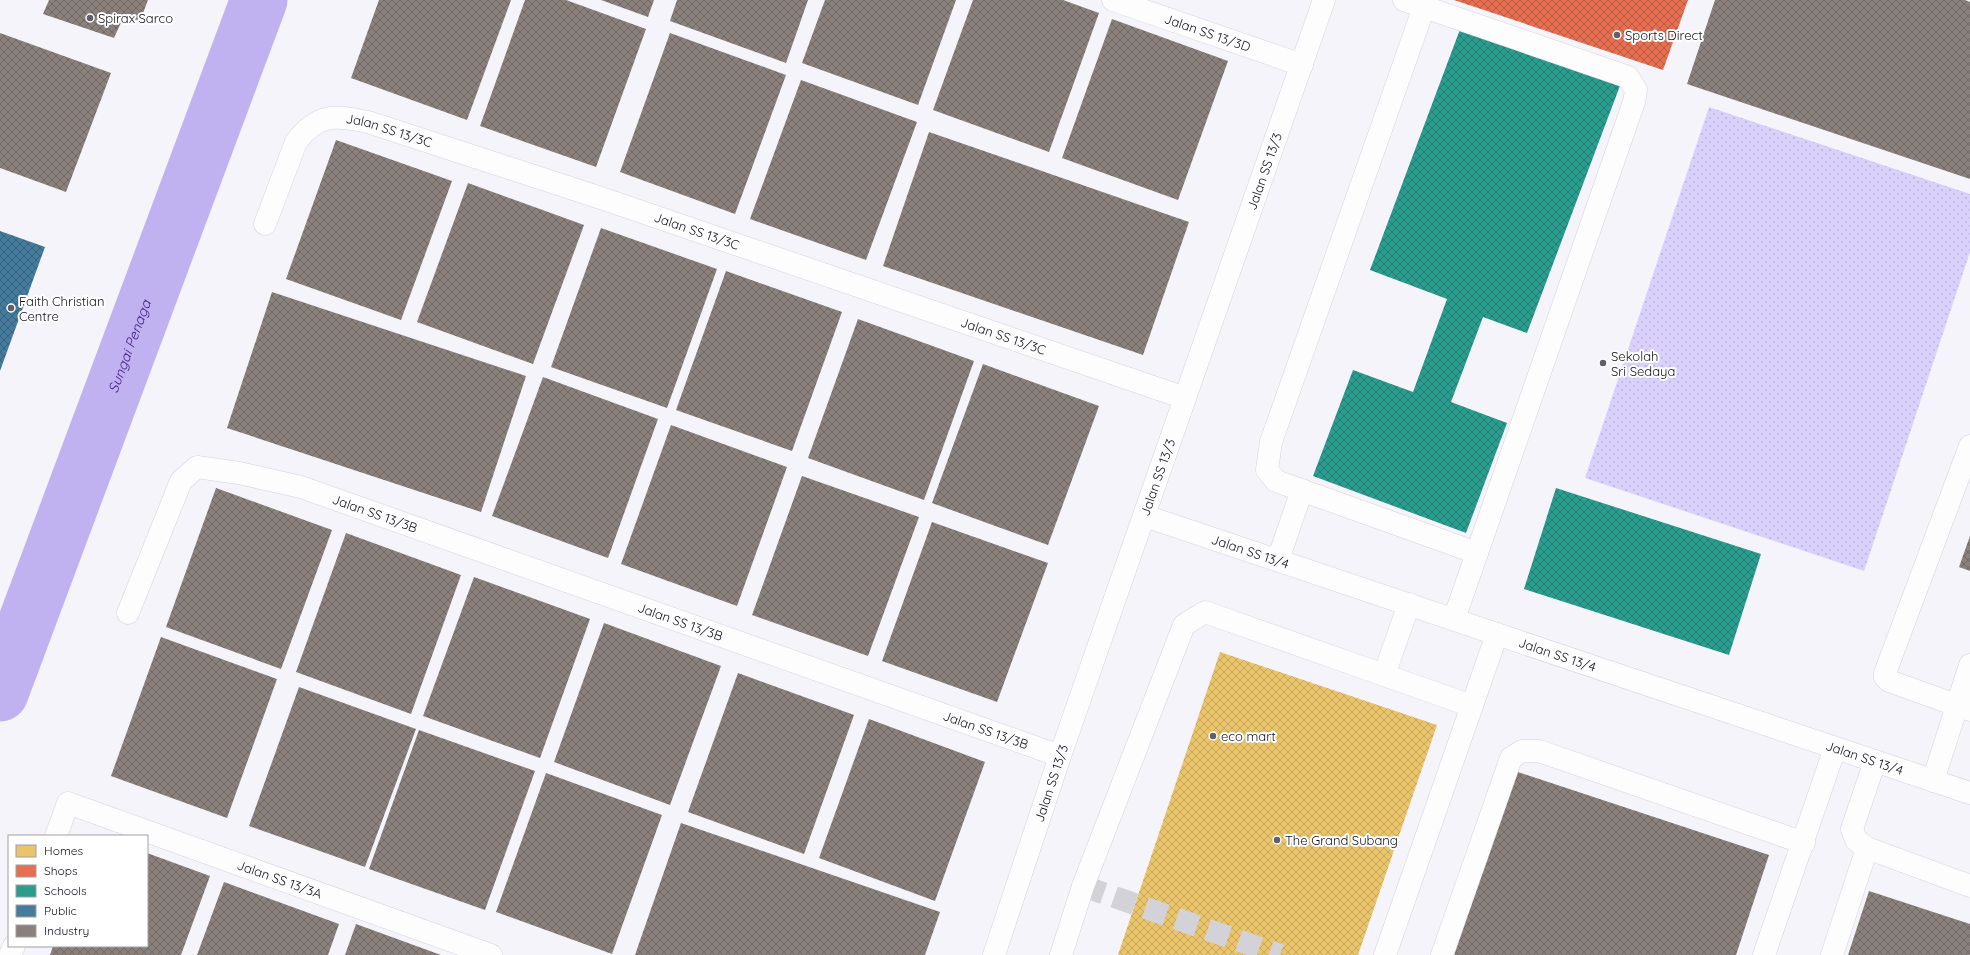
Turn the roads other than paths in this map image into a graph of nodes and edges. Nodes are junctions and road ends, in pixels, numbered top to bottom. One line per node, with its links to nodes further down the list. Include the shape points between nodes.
1 (1113, 0): 4 (street, Jalan SS 13/3D)
2 (1324, 0): 4 (street, Jalan SS 13/3)
3 (1414, 4): 8 (street, via 1271,442 1267,470 1276,481); 10 (street, via 1628,77 1636,90 1634,102)
4 (1302, 65): 6 (street, Jalan SS 13/3)
5 (265, 224): 6 (street, Jalan SS 13/3C, via 296,142 314,123 342,116 368,122 601,198)
6 (1185, 398): 9 (street, Jalan SS 13/3)
7 (1970, 446): 19 (street, via 1885,673 1889,681)
8 (1302, 490): 10 (street); 11 (street)
9 (1145, 516): 11 (street, Jalan SS 13/4); 21 (street, Jalan SS 13/3)
10 (1477, 553): 14 (street)
11 (1278, 560): 12 (street, Jalan SS 13/4)
12 (1409, 604): 14 (street, Jalan SS 13/4); 17 (street)
13 (128, 613): 21 (street, Jalan SS 13/3B, via 181,481 197,467 239,473 301,487)
14 (1454, 619): 15 (street, Jalan SS 13/4)
15 (1497, 634): 18 (street); 20 (street, Jalan SS 13/4)
16 (1970, 665): 19 (street)
17 (1384, 675): 18 (street); 31 (street, via 1205,612 1184,626 1083,886)
18 (1472, 706): 32 (street)
19 (1963, 708): 23 (street)
20 (1835, 748): 22 (street, Jalan SS 13/4); 26 (street)
21 (1060, 756): 30 (street, Jalan SS 13/3)
22 (1874, 761): 23 (street, Jalan SS 13/4); 27 (street, via 1852,829 1856,840)
23 (1933, 781): 24 (street, Jalan SS 13/4)
24 (1970, 793)
25 (56, 835): 29 (street, Jalan SS 13/3A, via 68,802)
26 (1804, 843): 33 (street, via 1539,751 1522,751 1511,758); 34 (street)
27 (1867, 848): 28 (street); 35 (street)
28 (1970, 886)
29 (491, 955)
30 (994, 955)
31 (1061, 955)
32 (1385, 955)
33 (1442, 955)
34 (1764, 955)
35 (1832, 955)

